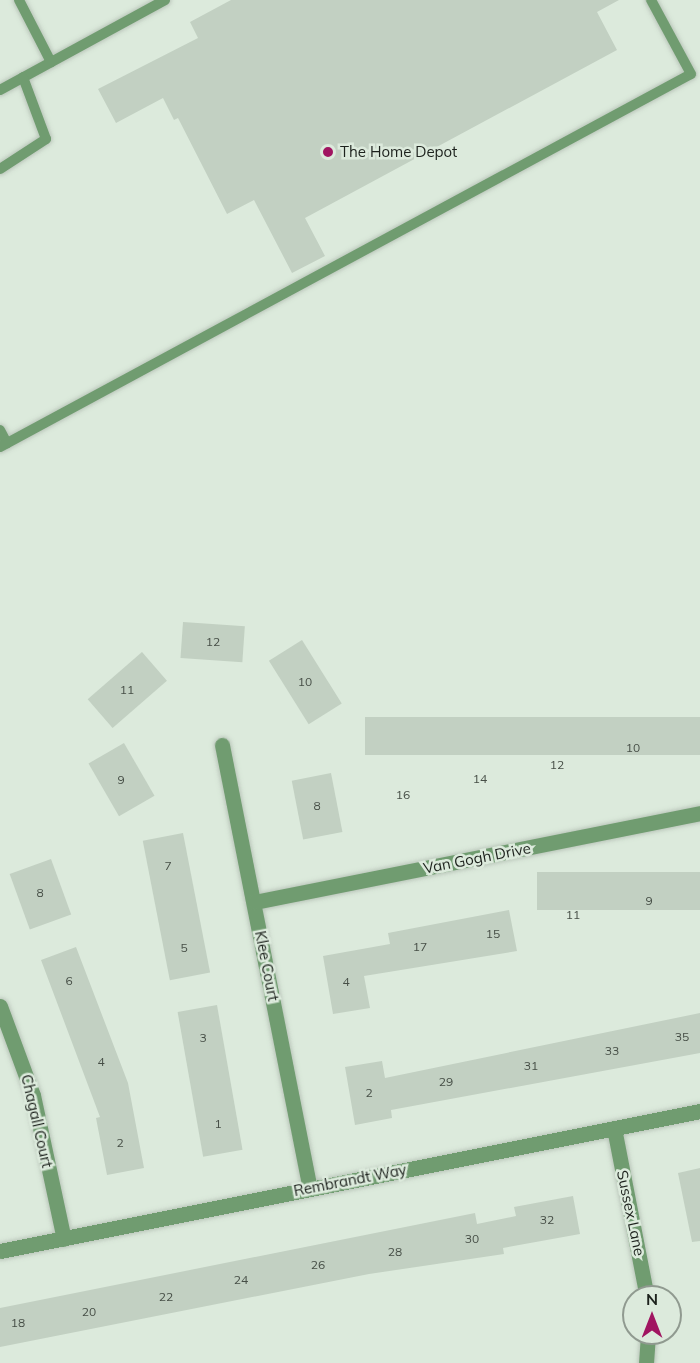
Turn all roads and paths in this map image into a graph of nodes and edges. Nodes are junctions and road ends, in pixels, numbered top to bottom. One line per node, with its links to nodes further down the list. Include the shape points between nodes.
1 (20, 0): 4 (lane)
2 (165, 0): 4 (lane)
3 (651, 0): 9 (lane, via 692,74)
4 (51, 62): 5 (lane)
5 (23, 77): 6 (lane); 7 (lane, via 46,138 41,146)
6 (0, 90)
7 (0, 168)
8 (0, 430): 9 (lane)
9 (4, 445)
10 (222, 745): 12 (street, Klee Court)
11 (700, 813): 12 (street, Van Gogh Drive)
12 (255, 902): 16 (street, Klee Court)
13 (0, 1006): 17 (street, Chagall Court, via 33,1095)
14 (700, 1111): 15 (street, Rembrandt Way)
15 (614, 1128): 16 (street, Rembrandt Way); 19 (street, Sussex Lane)
16 (310, 1188): 17 (street, Rembrandt Way)
17 (64, 1239): 18 (street, Rembrandt Way)
18 (0, 1251)
19 (645, 1285)
20 (647, 1345): 21 (street)
21 (646, 1363)

